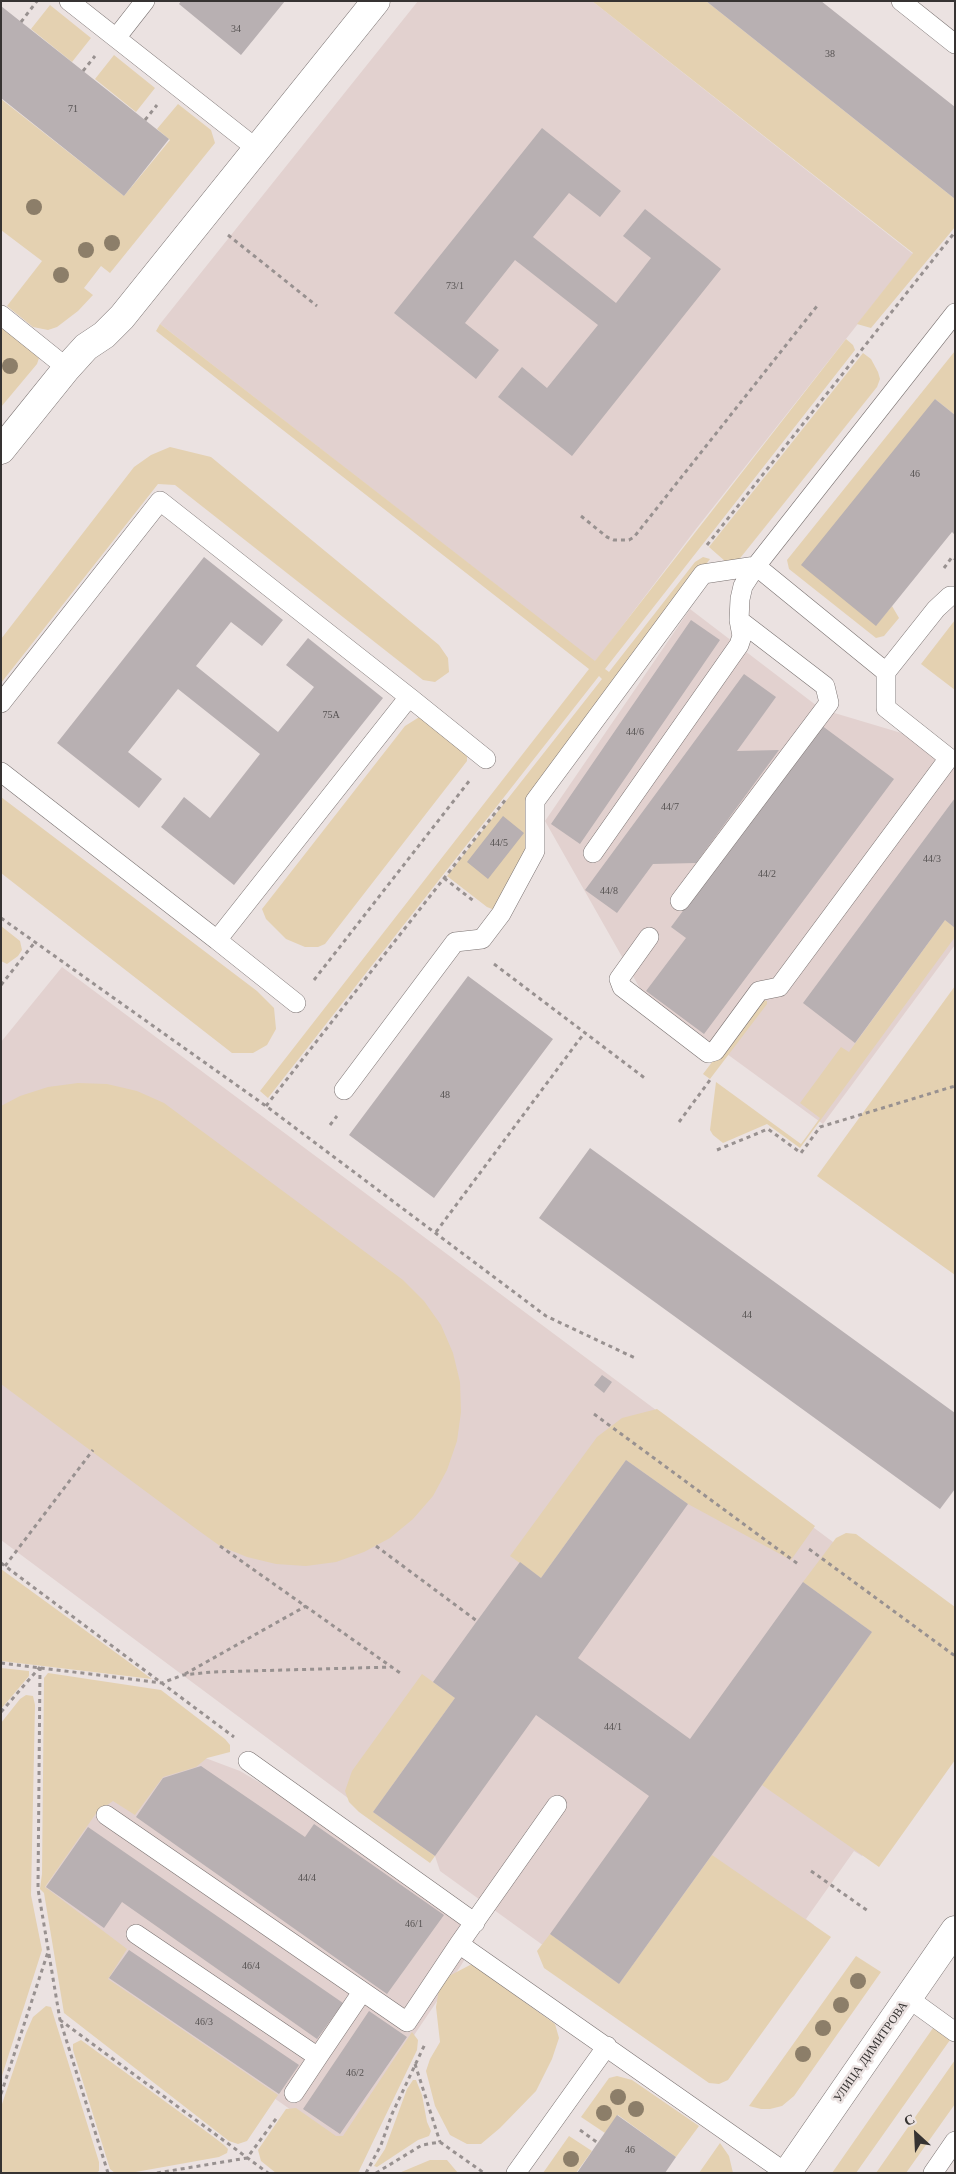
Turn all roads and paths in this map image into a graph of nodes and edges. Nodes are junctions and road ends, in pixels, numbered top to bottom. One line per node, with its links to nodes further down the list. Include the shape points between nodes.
1 (37, 1): 6 (path)
2 (69, 1): 7 (lane)
3 (146, 1): 7 (lane)
4 (376, 1): 9 (street)
5 (901, 1): 8 (lane)
6 (21, 22)
7 (116, 38): 9 (lane)
8 (955, 44)
9 (257, 150): 10 (street)
10 (204, 216): 12 (path); 17 (street, via 122,317)
11 (955, 232): 16 (path)
12 (317, 306)
13 (817, 306): 19 (path, via 634,537 614,540)
14 (955, 313): 21 (lane)
15 (1, 315): 17 (lane)
16 (865, 343)
17 (66, 368): 18 (street)
18 (1, 450)
19 (581, 516)
20 (955, 559): 22 (path, via 952,557)
21 (756, 566): 24 (lane, via 743,586); 25 (lane); 35 (lane, via 703,574 534,801 535,851)
22 (940, 572)
23 (955, 596): 25 (lane, via 950,596 936,609)
24 (739, 620): 30 (lane, via 742,636 739,646); 32 (lane, via 825,686 830,703)
25 (886, 672): 36 (lane, via 886,708 949,758 779,987 759,991 714,1051 708,1053 622,987 619,978)
26 (409, 697): 27 (lane, via 160,501); 28 (lane); 37 (lane)
27 (1, 703)
28 (486, 759): 41 (path)
29 (1, 772): 37 (lane)
30 (593, 853)
31 (444, 878): 35 (path)
32 (680, 901)
33 (424, 904): 47 (path)
34 (1, 918): 38 (path)
35 (498, 919): 46 (lane, via 482,939 455,942)
36 (650, 938)
37 (217, 940): 41 (lane)
38 (36, 942): 40 (path); 47 (path)
39 (491, 962): 42 (path)
40 (1, 985)
41 (296, 1002)
42 (585, 1032): 43 (path); 52 (path)
43 (646, 1079)
44 (711, 1079): 49 (path)
45 (955, 1086): 51 (path, via 820,1127 801,1153 768,1129)
46 (344, 1090)
47 (266, 1106): 52 (path)
48 (341, 1110): 50 (path)
49 (679, 1122)
50 (330, 1125)
51 (717, 1150)
52 (435, 1232): 53 (path, via 546,1316)
53 (635, 1358)
54 (594, 1414): 60 (path)
55 (93, 1450): 59 (path)
56 (220, 1546): 61 (path)
57 (376, 1546): 62 (path)
58 (809, 1549): 63 (path)
59 (3, 1564): 69 (path)
60 (798, 1564)
61 (306, 1606): 66 (path); 68 (path)
62 (476, 1621)
63 (955, 1656)
64 (1, 1663): 65 (path)
65 (40, 1666): 69 (path); 70 (path); 80 (path, via 38,1889)
66 (392, 1667): 67 (path); 68 (path)
67 (403, 1674)
68 (183, 1675): 69 (path)
69 (162, 1683): 71 (path, via 236,1739)
70 (1, 1712)
71 (248, 1761): 76 (lane)
72 (557, 1805): 76 (lane)
73 (106, 1815): 81 (lane)
74 (811, 1871): 75 (path)
75 (868, 1911)
76 (474, 1923): 79 (lane)
77 (955, 1930): 82 (street, УЛИЦА ДИМИТРОВА)
78 (136, 1934): 87 (lane)
79 (459, 1944): 83 (lane); 86 (lane)
80 (48, 1951): 84 (path); 90 (path)
81 (362, 1992): 83 (lane, via 407,2022); 87 (lane)
82 (908, 1998): 85 (lane); 103 (street, УЛИЦА ДИМИТРОВА)
83 (420, 2002): 88 (path, via 428,2024 426,2040)
84 (60, 2020): 95 (path); 96 (path)
85 (955, 2032)
86 (606, 2046): 102 (lane); 103 (lane)
87 (318, 2057): 89 (lane)
88 (415, 2064): 93 (path); 99 (path)
89 (294, 2093): 95 (path)
90 (1, 2094)
91 (576, 2127): 94 (path)
92 (955, 2141): 104 (lane)
93 (440, 2142): 100 (path, via 422,2145); 101 (path)
94 (598, 2143)
95 (247, 2158): 97 (path); 98 (path)
96 (108, 2173)
97 (157, 2173)
98 (268, 2173)
99 (366, 2173)
100 (376, 2173)
101 (484, 2173)
102 (516, 2173)
103 (786, 2173)
104 (933, 2173)

